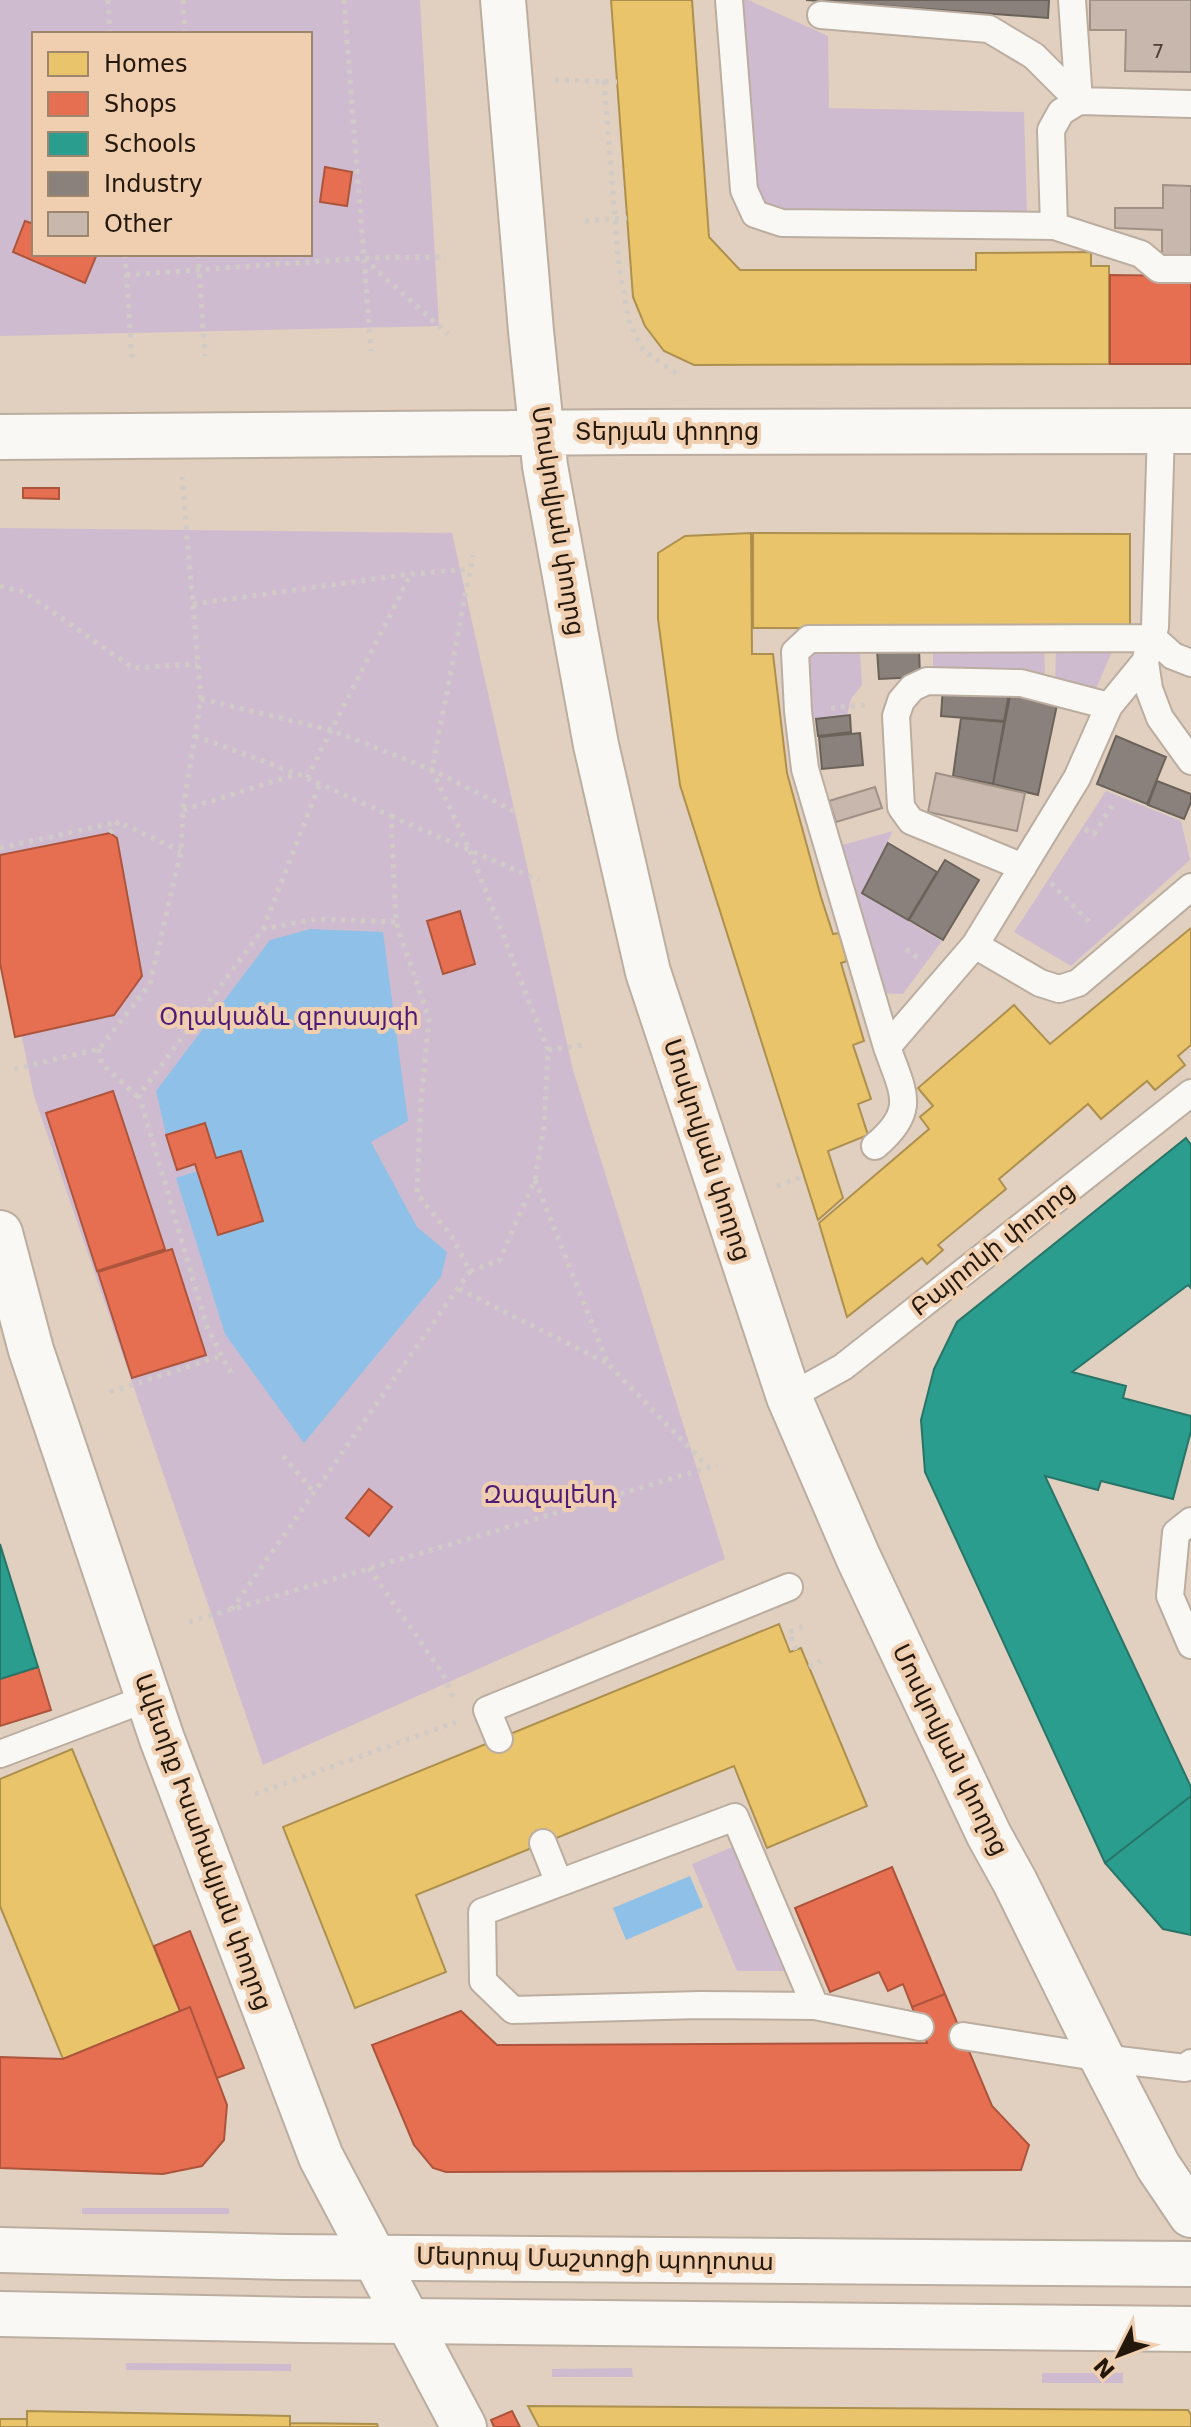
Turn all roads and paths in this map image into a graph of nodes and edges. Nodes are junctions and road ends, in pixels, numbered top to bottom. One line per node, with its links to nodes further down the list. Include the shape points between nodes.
1 (108, 0): 8 (path)
2 (183, 0): 9 (path)
3 (344, 0): 22 (path)
4 (503, 0): 32 (main road, Մոսկովյան փողոց)
5 (729, 0): 18 (lane, via 744,190 755,214 782,223)
6 (1072, 0): 13 (lane)
7 (821, 15): 13 (lane, via 989,29 1034,56)
8 (110, 32)
9 (185, 32)
10 (587, 81): 11 (path)
11 (604, 81): 12 (path); 16 (path)
12 (617, 82)
13 (1079, 101): 14 (lane); 18 (lane, via 1061,112 1051,130)
14 (1191, 104)
15 (627, 218): 16 (path)
16 (616, 219): 17 (path); 30 (path, via 629,321 643,350)
17 (585, 221)
18 (1054, 226): 24 (lane, via 1141,254 1159,269)
19 (125, 256): 25 (path)
20 (198, 256): 23 (path)
21 (446, 257): 22 (path)
22 (364, 258): 23 (path); 26 (path); 27 (path)
23 (199, 269): 25 (path); 28 (path)
24 (1191, 269)
25 (126, 275): 29 (path)
26 (448, 334)
27 (371, 351)
28 (205, 356)
29 (132, 358)
30 (681, 377)
31 (1176, 431): 32 (main road, Տերյան փողոց); 40 (lane)
32 (542, 433): 33 (main road, Տերյան փողոց); 90 (main road, Մոսկովյան փողոց, via 596,745 648,972)
33 (0, 437)
34 (185, 514): 39 (path)
35 (473, 555): 36 (path)
36 (470, 569): 37 (path); 50 (path)
37 (411, 574): 39 (path); 47 (path)
38 (0, 586): 42 (path, via 24,592 133,668)
39 (193, 604): 42 (path)
40 (1149, 650): 41 (lane); 45 (lane); 46 (lane, via 809,639 795,652); 49 (lane, via 1149,689 1160,718)
41 (1191, 663)
42 (197, 664): 43 (path)
43 (201, 699): 47 (path); 48 (path)
44 (872, 705): 46 (path)
45 (1109, 706): 62 (lane, via 1077,778); 62 (lane, via 1021,683 927,681 901,701 896,716 904,815)
46 (798, 711): 72 (lane, via 805,769)
47 (331, 730): 50 (path); 52 (path)
48 (195, 736): 51 (path); 54 (path)
49 (1191, 761)
50 (432, 770): 55 (path); 61 (path)
51 (298, 774): 52 (path); 54 (path)
52 (307, 778): 53 (path)
53 (320, 783): 56 (path); 66 (path)
54 (183, 810): 60 (path)
55 (518, 813)
56 (391, 816): 61 (path); 65 (path)
57 (118, 822): 58 (path); 59 (path); 60 (path)
58 (110, 833)
59 (0, 848)
60 (181, 851): 73 (path, via 150,984)
61 (470, 851): 63 (path); 74 (path)
62 (1023, 867): 67 (lane); 69 (path, via 1047,879)
63 (539, 880)
64 (1191, 887): 69 (lane)
65 (396, 922): 66 (path, via 316,919); 83 (path, via 429,1019 417,1194 451,1235)
66 (263, 929): 77 (path, via 139,1095)
67 (975, 945): 69 (lane, via 1059,989 1078,983); 72 (lane)
68 (906, 949): 70 (path)
69 (1116, 951)
70 (923, 962)
71 (583, 1045): 74 (path)
72 (887, 1047): 78 (lane, via 904,1097 902,1116)
73 (99, 1049): 75 (path); 77 (path, via 101,1063)
74 (548, 1050): 80 (path)
75 (14, 1069)
76 (1191, 1093): 90 (lane, Բայրոնի փողոց, via 843,1367)
77 (141, 1100): 86 (path, via 207,1327)
78 (875, 1146)
79 (802, 1177): 81 (path)
80 (535, 1180): 83 (path, via 499,1261); 87 (path)
81 (777, 1186)
82 (0, 1233): 85 (main road, Ավետիք Իսահակյան փողոց)
83 (470, 1271): 84 (path)
84 (459, 1289): 87 (path); 94 (path)
85 (16, 1351): 106 (main road, Ավետիք Իսահակյան փողոց)
86 (221, 1356): 88 (path); 89 (path)
87 (608, 1364): 93 (path)
88 (231, 1373)
89 (110, 1392)
90 (789, 1397): 116 (main road, Մոսկովյան փողոց, via 983,1821)
91 (283, 1456): 94 (path)
92 (717, 1465): 93 (path)
93 (708, 1467): 96 (path)
94 (314, 1492): 98 (path)
95 (1191, 1521): 101 (lane, via 1176,1533 1170,1596)
96 (369, 1568): 98 (path); 105 (path)
97 (789, 1587): 107 (lane)
98 (232, 1609): 99 (path)
99 (189, 1622)
100 (806, 1625): 102 (path, via 789,1632)
101 (1191, 1645)
102 (796, 1650)
103 (821, 1661): 104 (path)
104 (809, 1667)
105 (443, 1674)
106 (148, 1698): 109 (lane); 120 (main road, Ավետիք Իսահակյան փողոց, via 321,2157)
107 (487, 1710): 108 (lane); 110 (path)
108 (499, 1739)
109 (0, 1754)
110 (255, 1794)
111 (543, 1843): 112 (lane)
112 (559, 1883): 113 (lane, via 735,1817); 113 (lane, via 482,1912 483,1981 513,2010)
113 (815, 2006): 114 (lane)
114 (920, 2027)
115 (963, 2036): 116 (lane)
116 (1102, 2058): 117 (lane, via 1185,2068); 118 (main road, Մոսկովյան փողոց, via 1158,2166)
117 (1191, 2063)
118 (1191, 2215)
119 (0, 2250): 120 (main road, Մեսրոպ Մաշտոցի պողոտա)
120 (376, 2257): 121 (main road, Մեսրոպ Մաշտոցի պողոտա); 123 (main road, Ավետիք Իսահակյան փողոց)
121 (1191, 2264)
122 (0, 2314): 123 (main road)
123 (409, 2320): 124 (main road); 125 (main road, Ավետիք Իսահակյան փողոց)
124 (1191, 2329)
125 (464, 2427)

